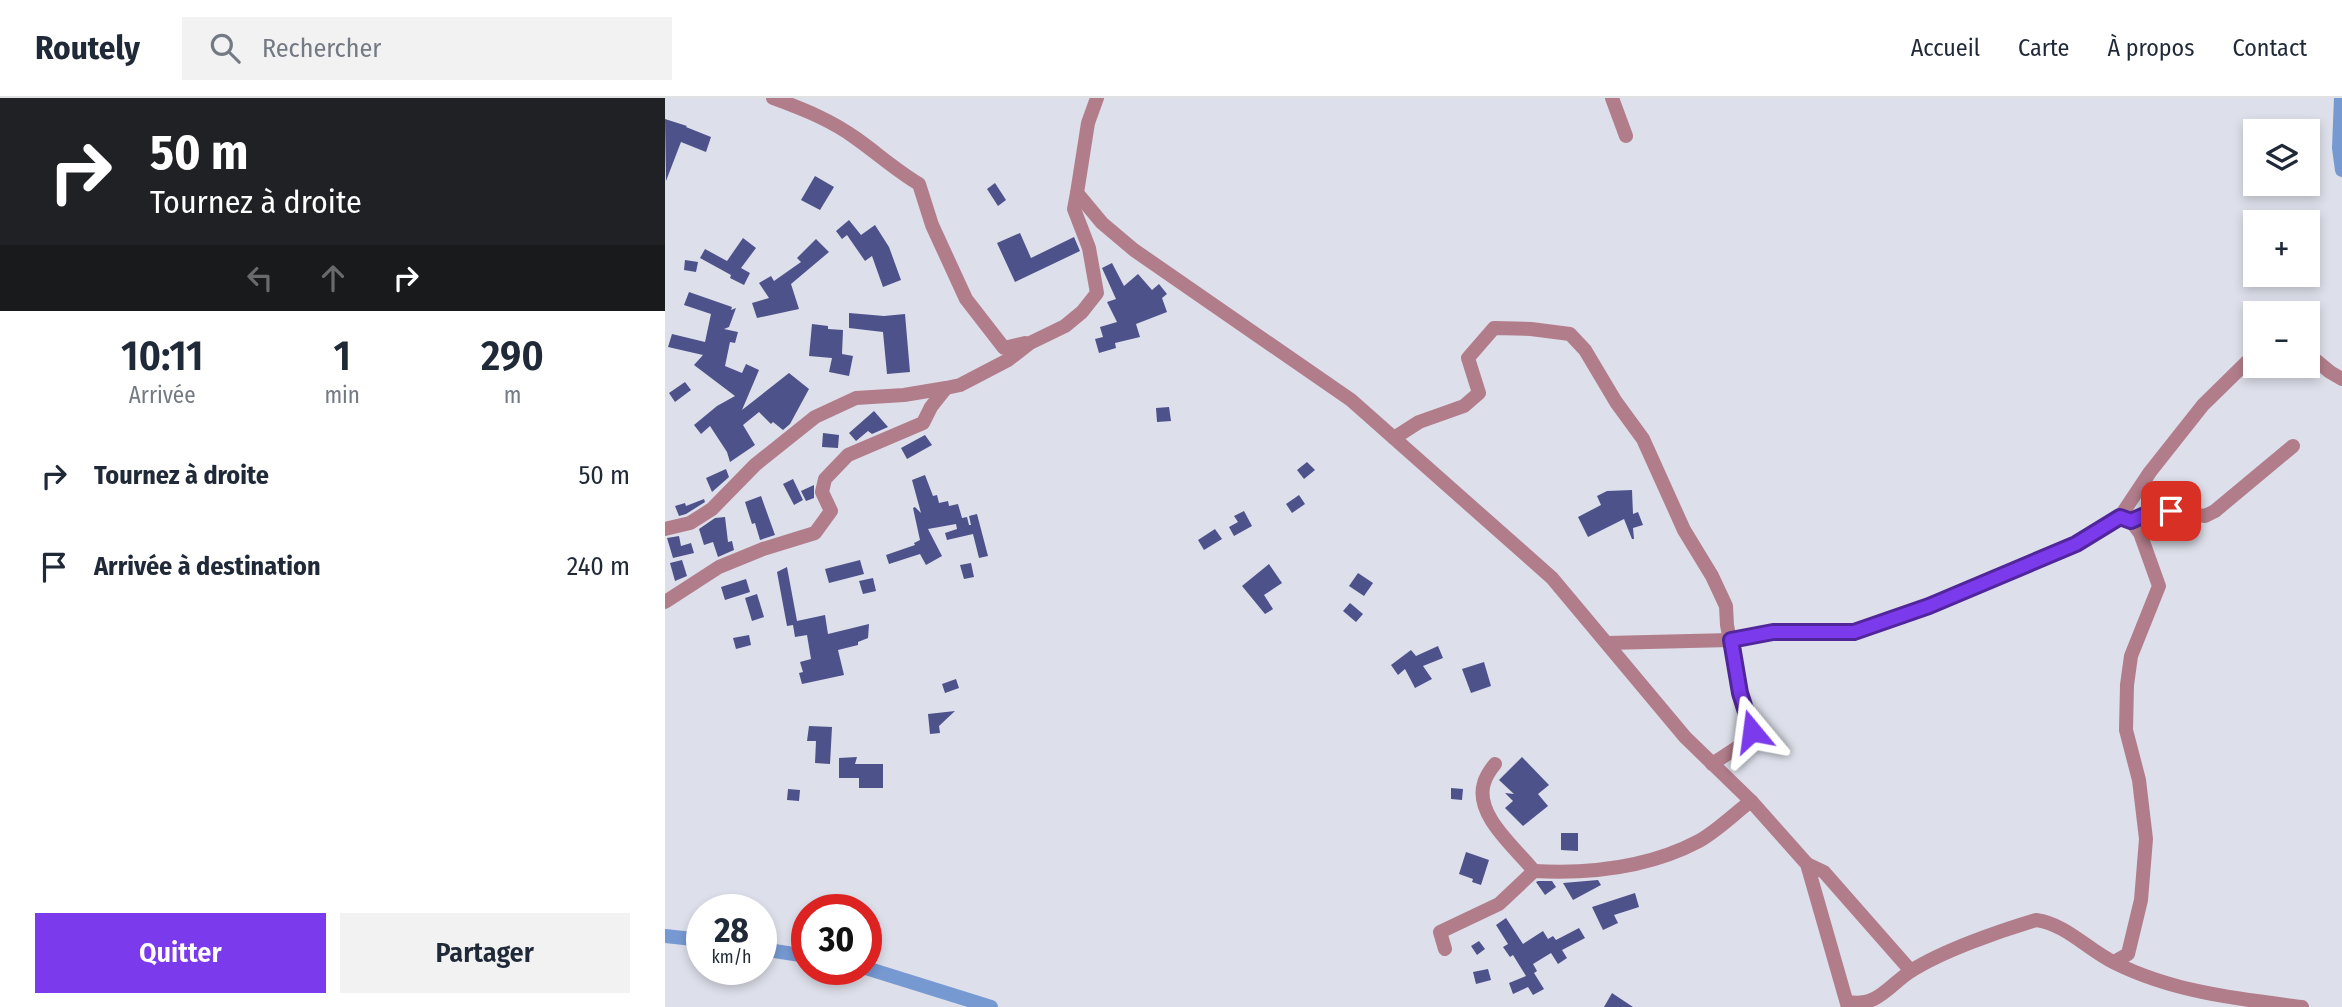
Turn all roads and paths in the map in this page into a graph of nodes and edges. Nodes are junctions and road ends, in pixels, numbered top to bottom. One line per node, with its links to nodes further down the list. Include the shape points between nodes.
1 (773, 98): 6 (street, via 817,114 919,184 932,225 967,299 1003,348)
2 (1097, 98): 5 (street, via 1088,123)
3 (1612, 98): 4 (street)
4 (1626, 136)
5 (1077, 192): 6 (street, via 1074,209 1089,248 1097,293 1065,326); 11 (street, via 1102,223 1134,250 1351,400)
6 (1030, 342): 10 (street, via 1007,360)
7 (2320, 364): 9 (street)
8 (2243, 367): 13 (street, via 2203,405 2150,472)
9 (2342, 379)
10 (946, 388): 14 (street, via 856,398 815,417 755,465 712,509 690,523); 15 (street, via 923,423 848,455 825,479 822,492 831,511 815,533 719,568)
11 (1394, 438): 16 (street, via 1419,422 1464,406 1479,393 1468,358 1494,328 1570,334 1643,439 1684,530 1726,606); 17 (street, via 1552,578)
12 (2293, 446): 13 (street, via 2205,516 2156,510)
13 (2125, 519): 16 (street, via 1929,606 1854,632 1773,632); 24 (street, via 2140,533 2159,586 2131,656 2127,685 2126,730 2139,780 2146,839 2141,900 2128,954)
14 (665, 529)
15 (665, 602)
16 (1731, 640): 17 (street); 19 (street, via 1752,731 1741,745)
17 (1607, 643): 19 (street)
18 (1495, 764): 22 (street, via 1483,784 1485,811)
19 (1712, 764): 20 (street)
20 (1751, 802): 21 (street); 22 (street, via 1701,840 1655,860 1566,873)
21 (1807, 864): 25 (street, via 1824,872); 26 (street)
22 (1534, 871): 23 (street, via 1499,904 1440,932)
23 (1445, 948)
24 (2114, 962): 25 (street, via 2050,922 2036,920); 27 (street, via 2218,996)
25 (1911, 971): 26 (street, via 1872,1004)
26 (1848, 1004)
27 (2302, 1007)

